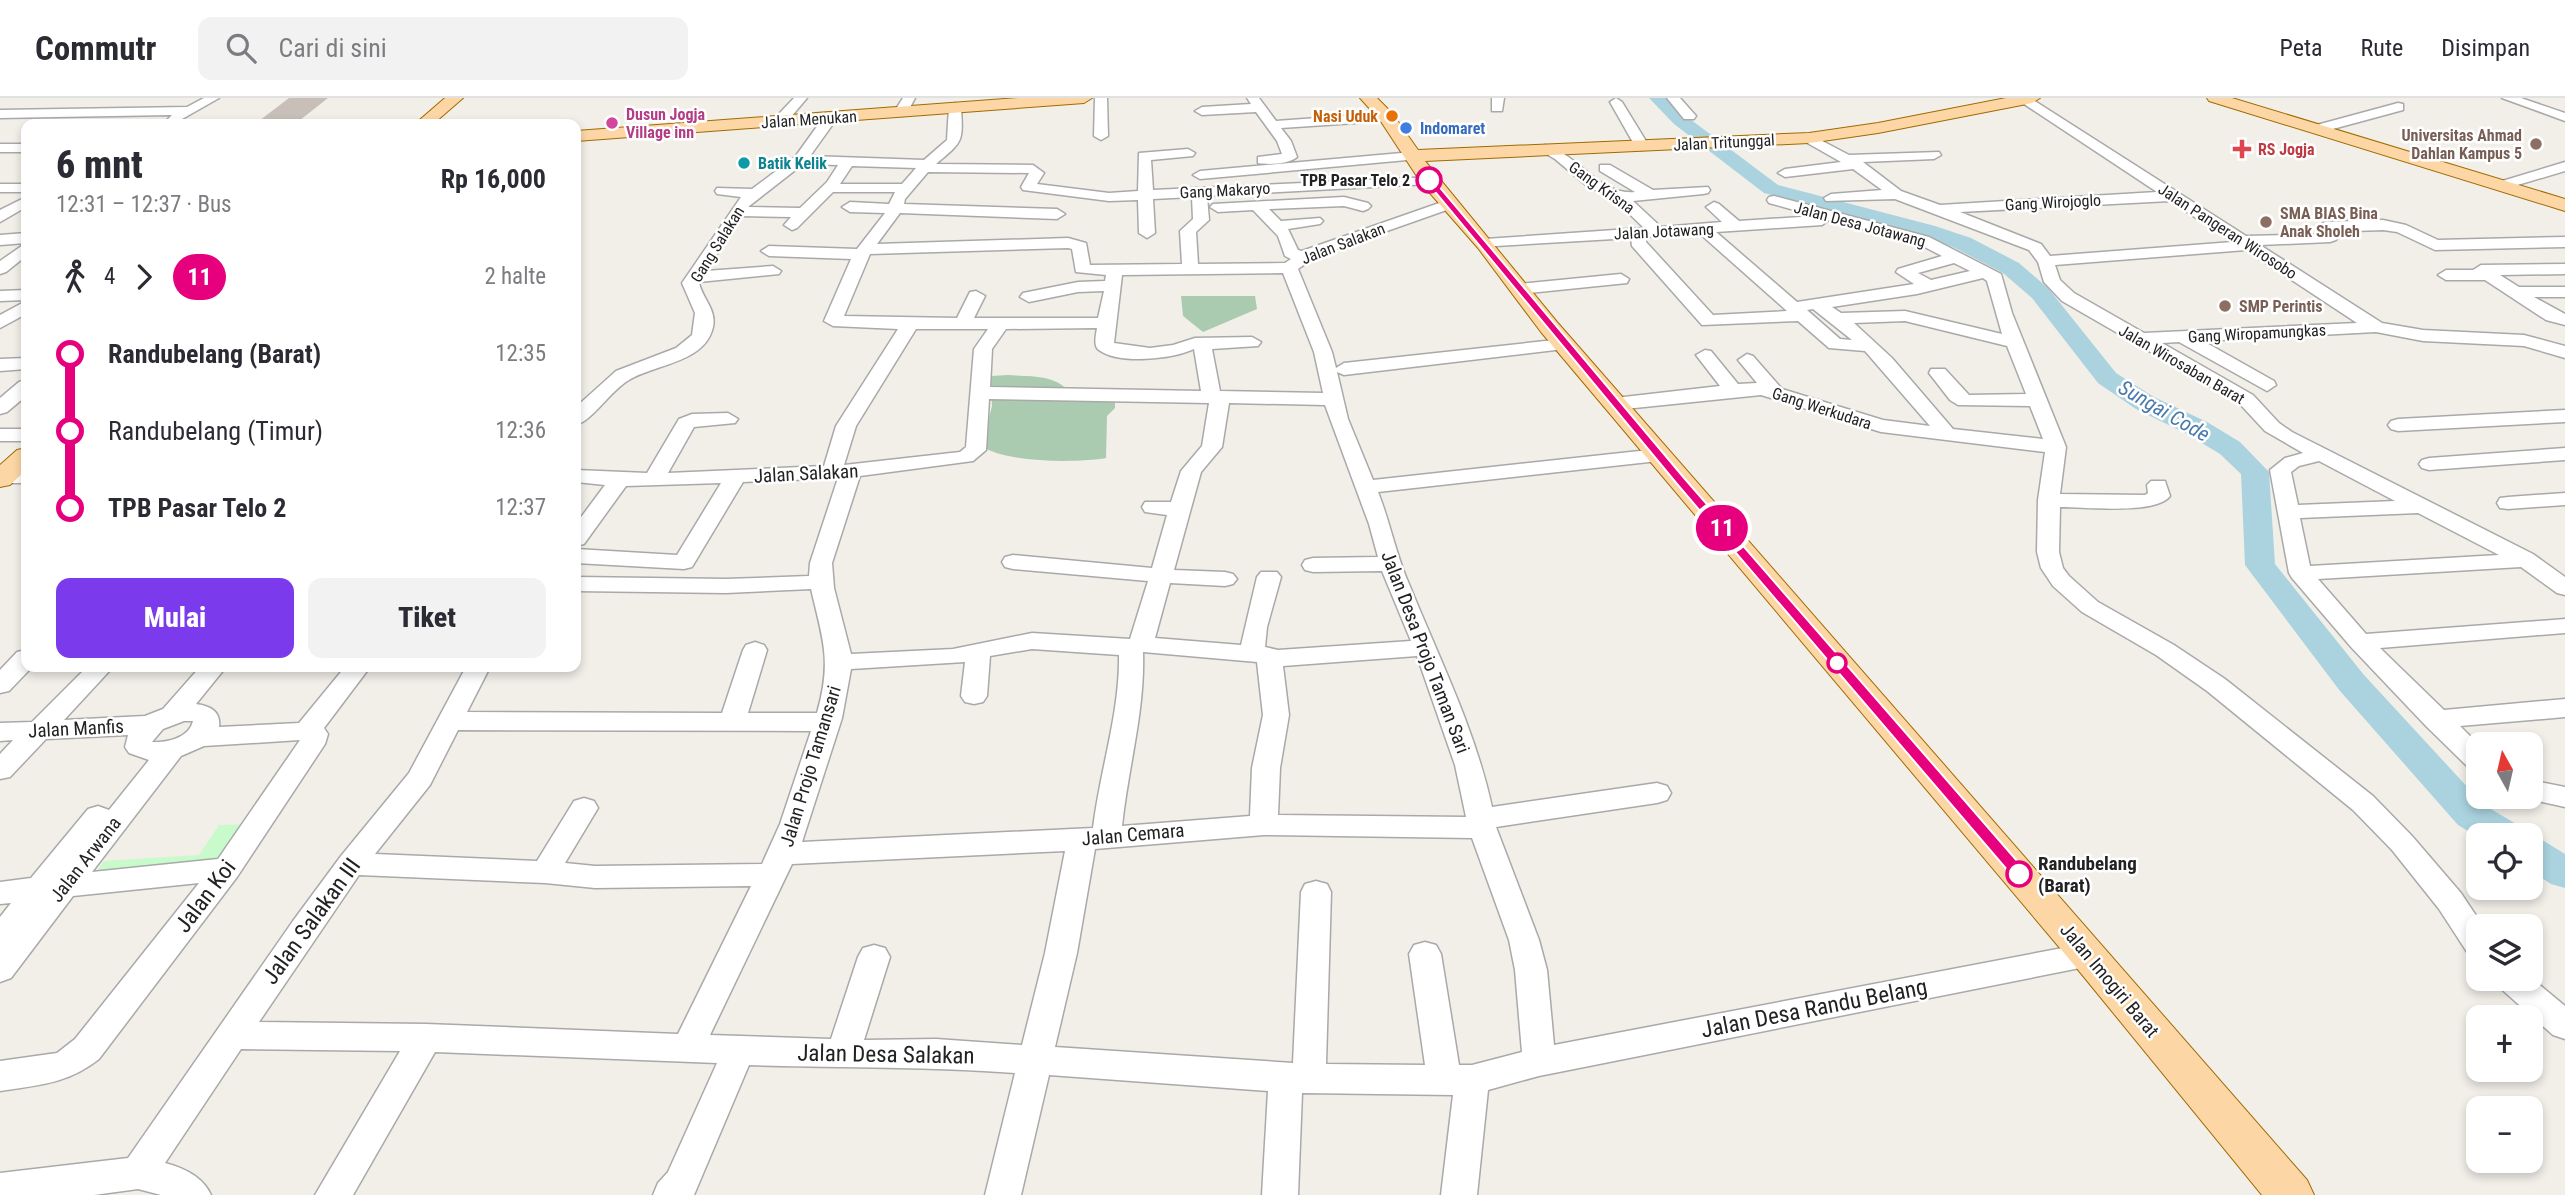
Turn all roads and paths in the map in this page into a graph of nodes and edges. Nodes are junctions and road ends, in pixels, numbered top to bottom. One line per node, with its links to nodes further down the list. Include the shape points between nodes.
1 (58, 98): 21 (street)
2 (213, 98): 19 (street)
3 (454, 98): 28 (main road)
4 (801, 98): 29 (street)
5 (1084, 98): 12 (main road, Jalan Menukan)
6 (1101, 98): 35 (street)
7 (1368, 98): 25 (main road, Jalan Imogiri Barat)
8 (1673, 98): 23 (street)
9 (2215, 98): 32 (main road)
10 (2508, 98): 26 (street)
11 (2025, 99): 36 (main road, Jalan Tritunggal); 68 (street, Jalan Pangeran Wirosobo)
12 (1036, 100): 13 (main road, Jalan Menukan)
13 (978, 102): 17 (main road, Jalan Menukan)
14 (1616, 102): 37 (street)
15 (1256, 103): 20 (street); 31 (street)
16 (905, 105): 17 (main road, Jalan Menukan); 24 (main road, Jalan Menukan)
17 (956, 107): 41 (street, via 955,139)
18 (2398, 107): 32 (street)
19 (187, 111): 21 (street); 27 (street)
20 (1202, 111)
21 (25, 112): 22 (street); 30 (street)
22 (0, 114)
23 (1689, 116)
24 (831, 117): 29 (main road, Jalan Menukan); 45 (street, Gang Salakan)
25 (1386, 117): 31 (street); 49 (main road, Jalan Imogiri Barat)
26 (2565, 117)
27 (173, 119)
28 (429, 119)
29 (780, 121): 34 (main road, Jalan Menukan)
30 (0, 122)
31 (1272, 125): 51 (street, via 1290,157 1245,163)
32 (2318, 129): 55 (main road)
33 (1188, 134): 42 (street)
34 (581, 136)
35 (1101, 136)
36 (1809, 138): 37 (main road, Jalan Tritunggal); 46 (street, Jalan Wirosaban Barat)
37 (1642, 146): 40 (main road, Jalan Tritunggal)
38 (0, 148): 39 (street)
39 (21, 148)
40 (1545, 149): 49 (main road, Jalan Tritunggal); 54 (street, Gang Krisna)
41 (941, 152): 44 (street); 47 (street)
42 (1188, 153): 62 (street); 64 (street, via 1145,155)
43 (1934, 155): 46 (street)
44 (843, 157): 45 (street); 47 (street); 58 (street)
45 (800, 160): 65 (street, Gang Salakan)
46 (1852, 161): 52 (street); 67 (street, Jalan Wirosaban Barat)
47 (925, 166): 59 (street); 63 (street, Gang Makaryo, via 1033,169 1037,173 1028,187)
48 (2565, 166): 55 (street)
49 (1421, 168): 51 (street); 62 (street, Gang Makaryo); 73 (main road, Jalan Imogiri Barat)
50 (1605, 168): 53 (street)
51 (1250, 171): 62 (street)
52 (1784, 173)
53 (1625, 181): 54 (street); 66 (street)
54 (1597, 185): 69 (street, Gang Krisna)
55 (2504, 185): 74 (main road)
56 (0, 188): 57 (street)
57 (21, 188)
58 (829, 188): 59 (street); 83 (street)
59 (906, 188): 79 (street)
60 (1703, 190): 66 (street)
61 (722, 191): 65 (street)
62 (1200, 191): 64 (street, Gang Makaryo); 75 (street); 110 (street, via 1201,220 1188,231)
63 (1065, 192): 64 (street, Gang Makaryo, via 1100,197); 82 (street, via 1054,218)
64 (1147, 193): 94 (street)
65 (754, 194): 81 (street, Gang Salakan)
66 (1649, 194): 69 (street)
67 (1896, 194): 70 (street); 80 (street, Jalan Wirosaban Barat)
68 (2173, 196): 80 (street, Gang Wirojoglo); 101 (street, Jalan Pangeran Wirosobo)
69 (1621, 198): 93 (street, Gang Krisna)
70 (1831, 198)
71 (1774, 200): 85 (street, Jalan Desa Jotawang)
72 (21, 204): 84 (street)
73 (1450, 204): 102 (main road, Jalan Imogiri Barat); 108 (street, Jalan Salakan)
74 (2565, 205)
75 (1258, 206): 76 (street, via 1344,201); 90 (street)
76 (1363, 206)
77 (850, 207): 79 (street)
78 (1714, 207): 91 (street)
79 (896, 208): 82 (street); 88 (street)
80 (1933, 209): 107 (street, Jalan Wirosaban Barat, via 2020,240 2038,250)
81 (737, 211): 83 (street); 116 (street, Gang Salakan)
82 (1004, 211): 88 (street, via 966,223)
83 (804, 213): 89 (street)
84 (3, 214)
85 (1843, 218): 87 (street, Jalan Jotawang); 106 (street, Jalan Desa Jotawang, via 1929,242)
86 (1315, 221): 90 (street)
87 (1794, 222): 91 (street, Jalan Jotawang); 96 (street)
88 (884, 224): 104 (street)
89 (792, 225)
90 (1279, 226): 108 (street)
91 (1736, 227): 92 (street, Jalan Jotawang)
92 (1703, 229): 93 (street, Jalan Jotawang); 130 (street)
93 (1648, 232): 102 (street, Jalan Jotawang); 130 (street, Gang Krisna, via 1638,243 1708,321)
94 (1147, 233)
95 (21, 238): 98 (street)
96 (1813, 238)
97 (2420, 239): 99 (street); 100 (street, via 2435,245); 101 (street, via 2383,225)
98 (0, 240)
99 (2366, 241)
100 (2565, 242)
101 (2246, 243): 107 (street); 138 (street, Jalan Pangeran Wirosobo)
102 (1485, 244): 120 (main road, Jalan Imogiri Barat)
103 (769, 251): 104 (street)
104 (863, 251): 117 (street, via 1068,243 1080,246 1082,268); 135 (street, via 833,321)
105 (21, 252): 109 (street)
106 (1957, 257): 113 (street, Jalan Desa Jotawang); 119 (street, via 1904,272)
107 (2046, 261): 140 (street, Jalan Wirosaban Barat, via 2050,278 2063,292)
108 (1290, 262): 110 (street); 160 (street, Jalan Salakan, via 1323,352)
109 (0, 269)
110 (1190, 270): 117 (street)
111 (2565, 270): 115 (street, via 2481,269)
112 (773, 271): 116 (street)
113 (1987, 272): 119 (street); 142 (street, via 1996,281 2003,313)
114 (2446, 275): 115 (street)
115 (2490, 275): 121 (street)
116 (694, 277): 164 (street, Gang Salakan, via 690,286 702,303 705,325 701,334 682,352 620,377)
117 (1114, 278): 126 (street); 134 (street)
118 (1621, 279): 120 (street)
119 (1929, 286): 130 (street)
120 (1518, 289): 144 (main road, Jalan Imogiri Barat)
121 (2517, 292): 122 (street); 132 (street)
122 (2565, 292)
123 (21, 295): 124 (street)
124 (0, 296)
125 (976, 296): 136 (street)
126 (1029, 297)
127 (21, 305): 128 (street)
128 (0, 306)
129 (21, 308): 133 (street)
130 (1805, 308): 131 (street); 145 (street, via 1837,345)
131 (1840, 318): 142 (street, via 1905,316); 145 (street)
132 (2565, 320)
133 (0, 323)
134 (1104, 323): 137 (street); 143 (street, via 1109,349 1151,353)
135 (910, 324): 136 (street); 177 (street, Jalan Projo Tamansari, via 846,426)
136 (963, 324): 137 (street)
137 (1001, 324): 157 (street, via 983,347)
138 (2376, 327): 139 (street, Gang Wiropamungkas); 146 (street, Jalan Pangeran Wirosobo, via 2409,336)
139 (2182, 337): 140 (street, Gang Wiropamungkas); 154 (street)
140 (2139, 339): 174 (street, Jalan Wirosaban Barat, via 2246,399 2274,429)
141 (1252, 342): 143 (street)
142 (2017, 343): 161 (street)
143 (1202, 344): 159 (street)
144 (1564, 344): 152 (street); 162 (main road, Jalan Imogiri Barat)
145 (1867, 346): 168 (street)
146 (2558, 347): 147 (street)
147 (2465, 354)
148 (1705, 355): 156 (street)
149 (1747, 360): 158 (street)
150 (21, 364): 151 (street)
151 (0, 365)
152 (1345, 369)
153 (1938, 373): 161 (street, via 1965,401)
154 (2267, 385)
155 (21, 390): 163 (street)
156 (1733, 390): 158 (street, Gang Werkudara, via 1762,389); 162 (street, Gang Werkudara)
157 (981, 393): 159 (street); 177 (street, Jalan Salakan, via 977,445 972,454)
158 (1776, 394): 168 (street, Gang Werkudara, via 1870,424)
159 (1216, 397): 160 (street); 190 (street, via 1211,450 1191,471)
160 (1334, 399): 184 (street, Jalan Desa Projo Taman Sari)
161 (2039, 400): 171 (street)
162 (1615, 404): 173 (main road, Jalan Imogiri Barat)
163 (0, 408)
164 (581, 414)
165 (2565, 416): 167 (street)
166 (728, 419): 181 (street, via 686,423)
167 (2399, 425)
168 (1946, 433): 171 (street, Gang Werkudara)
169 (0, 435): 170 (street)
170 (21, 435)
171 (2056, 447): 186 (street)
172 (2565, 454): 176 (street)
173 (1658, 455): 184 (street); 250 (main road, Jalan Imogiri Barat)
174 (2319, 455): 188 (street, Jalan Wirosaban Barat); 191 (street, via 2281,468)
175 (21, 462): 180 (main road)
176 (2429, 464)
177 (841, 472): 179 (street, Jalan Salakan); 202 (street, Jalan Projo Tamansari, via 821,564)
178 (581, 476): 182 (street, Jalan Salakan)
179 (735, 477): 181 (street, Jalan Salakan); 193 (street, via 684,562)
180 (9, 478)
181 (654, 479): 182 (street, Jalan Salakan)
182 (620, 480): 192 (street)
183 (2158, 485): 186 (street, via 2159,496 2148,501)
184 (1367, 487): 196 (street, Jalan Desa Projo Taman Sari)
185 (2565, 499): 187 (street)
186 (2049, 500): 247 (street, via 2048,552 2052,568 2069,591 2216,685 2363,803 2402,843)
187 (2508, 503)
188 (2424, 506): 191 (street); 194 (street, Jalan Wirosaban Barat)
189 (1153, 507): 190 (street)
190 (1181, 510): 199 (street)
191 (2288, 512): 198 (street)
192 (581, 532)
193 (581, 556)
194 (2525, 559): 198 (street); 204 (street, Jalan Wirosaban Barat)
195 (1013, 562): 199 (street)
196 (1391, 564): 197 (street); 208 (street, Jalan Desa Projo Taman Sari)
197 (1313, 565)
198 (2300, 573): 206 (street)
199 (1159, 576): 201 (street); 207 (street)
200 (1269, 577): 211 (street, via 1255,627)
201 (1225, 579)
202 (822, 582): 203 (street); 212 (street, Jalan Projo Tamansari)
203 (581, 584)
204 (2565, 588)
205 (2565, 626): 206 (street)
206 (2360, 642): 222 (street)
207 (1136, 646): 210 (street, via 1032,641); 211 (street); 239 (street, via 1113,779)
208 (1426, 648): 211 (street); 237 (street, Jalan Desa Projo Taman Sari, via 1469,765)
209 (755, 650): 224 (street)
210 (978, 651): 212 (street, via 936,658); 220 (street)
211 (1260, 656): 238 (street, via 1276,715 1266,768)
212 (839, 662): 225 (street, Jalan Projo Tamansari)
213 (21, 663): 219 (street)
214 (96, 672): 229 (street)
215 (211, 672): 227 (street, Jalan Arwana)
216 (229, 672): 227 (street, Jalan Arwana)
217 (354, 672): 226 (street)
218 (475, 672): 223 (street, Jalan Salakan III)
219 (0, 685)
220 (974, 696)
221 (2565, 708): 222 (street)
222 (2435, 720): 231 (street)
223 (449, 721): 224 (street, via 642,711); 240 (street, Jalan Salakan III, via 420,778)
224 (732, 722): 225 (street)
225 (827, 722): 241 (street, Jalan Projo Tamansari)
226 (311, 725): 227 (street, Jalan Manfis); 242 (street, Jalan Koi, via 315,734 312,744)
227 (173, 731): 229 (street, Jalan Manfis); 244 (street, Jalan Arwana)
228 (0, 732): 229 (street, Jalan Manfis)
229 (36, 734): 230 (street, Jalan Manfis); 232 (street)
230 (0, 740)
231 (2466, 749)
232 (0, 770)
233 (1657, 793): 237 (street, Jalan Cemara)
234 (2543, 793): 235 (street)
235 (2565, 797)
236 (584, 808): 243 (street)
237 (1481, 824): 238 (street, Jalan Cemara); 261 (street, Jalan Desa Projo Taman Sari, via 1524,940)
238 (1264, 825): 239 (street, Jalan Cemara)
239 (1094, 838): 241 (street, Jalan Cemara); 260 (street)
240 (351, 864): 243 (street, Jalan Cemara); 255 (street, Jalan Salakan III)
241 (778, 864): 243 (street, Jalan Cemara, via 607,877); 257 (street, Jalan Projo Tamansari)
242 (227, 869): 244 (street); 262 (street, Jalan Koi, via 79,1057 60,1067)
243 (545, 872)
244 (52, 888): 246 (street); 248 (street, Jalan Arwana); 252 (street, Jalan Arwana)
245 (1315, 892): 263 (street)
246 (0, 893)
247 (2466, 925)
248 (0, 939)
249 (1425, 954): 264 (street)
250 (2089, 955): 261 (street, Jalan Desa Randu Belang); 273 (main road, Jalan Imogiri Barat)
251 (874, 957): 259 (street)
252 (0, 969)
253 (2525, 991): 254 (street)
254 (2565, 1025)
255 (230, 1035): 256 (street, Jalan Desa Salakan); 265 (street, Jalan Salakan III)
256 (426, 1038): 257 (street, Jalan Desa Salakan); 268 (street)
257 (688, 1046): 258 (street, Jalan Desa Salakan)
258 (739, 1051): 259 (street, Jalan Desa Salakan); 269 (street, via 681,1184)
259 (843, 1054): 260 (street, Jalan Desa Salakan)
260 (1038, 1058): 263 (street, Jalan Desa Salakan); 270 (street)
261 (1539, 1062): 264 (street, Jalan Desa Salakan)
262 (0, 1076)
263 (1298, 1077): 264 (street, Jalan Desa Salakan); 271 (street)
264 (1458, 1079): 272 (street)
265 (138, 1173): 266 (street); 267 (street, via 171,1181)
266 (0, 1190)
267 (193, 1195)
268 (334, 1195)
269 (671, 1195)
270 (1003, 1195)
271 (1280, 1195)
272 (1458, 1195)
273 (2291, 1195)

